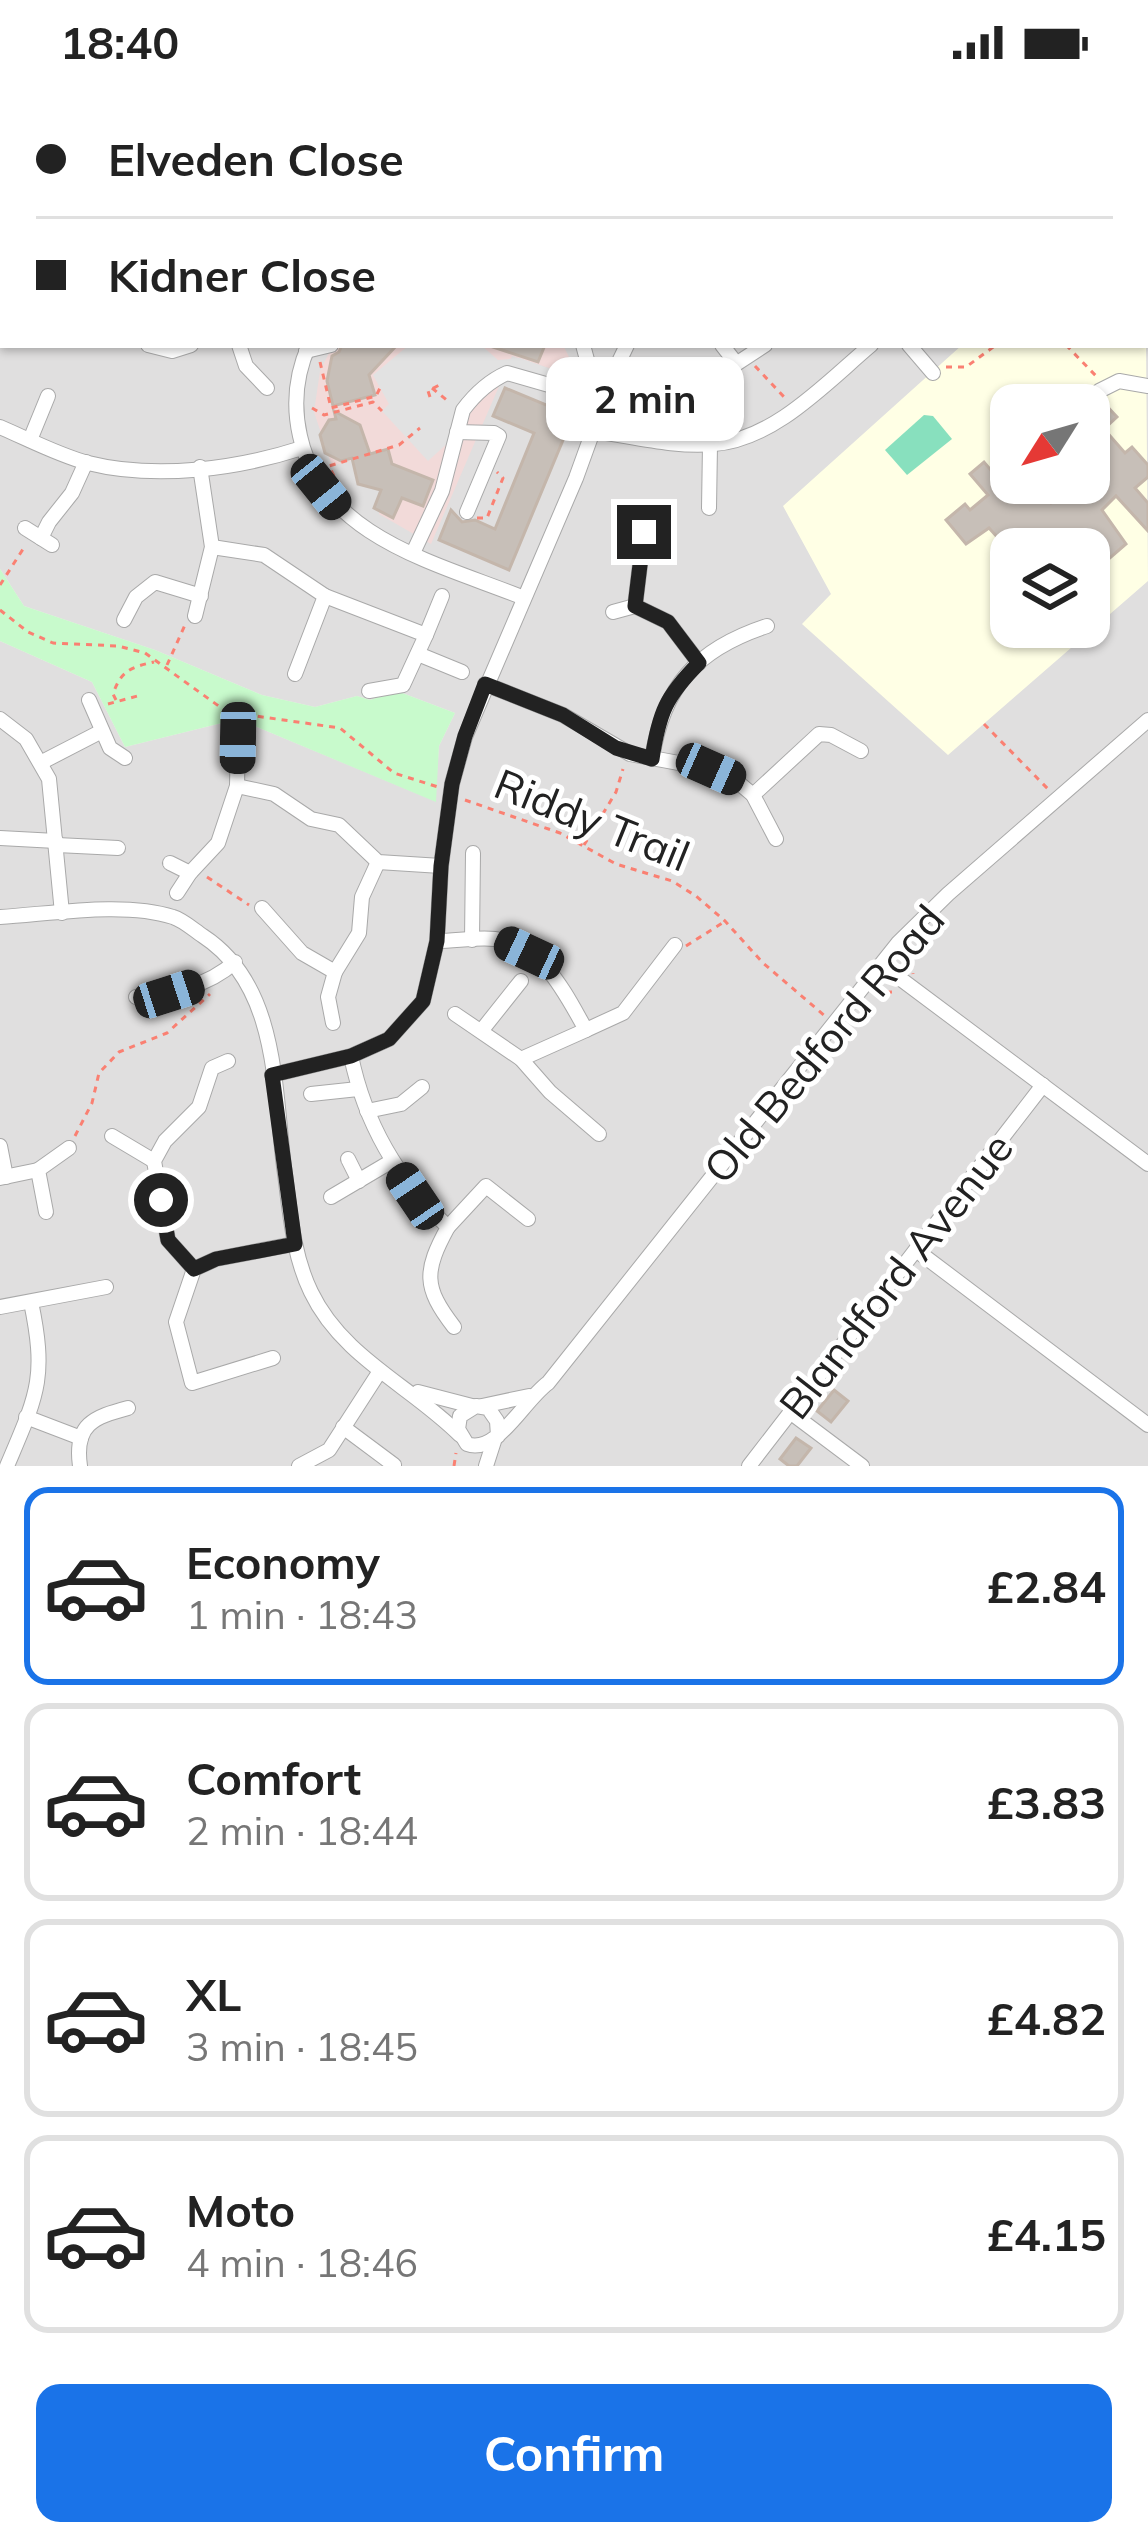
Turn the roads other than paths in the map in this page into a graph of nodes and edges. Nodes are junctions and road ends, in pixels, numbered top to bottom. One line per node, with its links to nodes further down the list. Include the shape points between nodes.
1 (239, 348): 16 (street)
2 (316, 348): 23 (street, via 296,398)
3 (584, 348): 12 (street)
4 (626, 348): 10 (street)
5 (724, 348): 9 (street)
6 (760, 348): 9 (street)
7 (867, 348): 22 (street, via 794,408 741,440)
8 (912, 348): 11 (street)
9 (736, 363): 13 (street)
10 (616, 368)
11 (936, 369)
12 (592, 378): 19 (street); 20 (street, via 549,385 507,373 464,410)
13 (710, 381)
14 (1110, 385): 15 (street)
15 (1148, 386)
16 (267, 388)
17 (49, 396): 21 (street)
18 (0, 427): 21 (street)
19 (592, 431): 22 (street); 37 (street)
20 (457, 432): 29 (street, via 496,434 498,443); 33 (street, via 442,491)
21 (30, 440): 24 (street)
22 (710, 445): 28 (street)
23 (302, 448): 25 (street, via 253,464); 27 (street)
24 (86, 462): 25 (street); 31 (street)
25 (200, 467): 32 (street)
26 (334, 476): 27 (street)
27 (321, 487): 33 (street, via 360,525)
28 (709, 508)
29 (466, 512)
30 (644, 532): 38 (street)
31 (38, 536)
32 (212, 547): 34 (street); 35 (street, via 265,555)
33 (413, 553): 37 (street)
34 (201, 596): 40 (street); 41 (street, via 155,582)
35 (325, 596): 43 (street); 47 (street)
36 (442, 596): 43 (street)
37 (524, 598): 48 (street)
38 (635, 606): 39 (street); 45 (street, via 668,622)
39 (613, 612)
40 (195, 616)
41 (124, 620)
42 (767, 626): 45 (street, via 736,636)
43 (426, 635): 44 (street)
44 (418, 654): 46 (street); 49 (street, via 403,685)
45 (699, 663): 57 (street, via 672,690)
46 (462, 672)
47 (295, 674)
48 (485, 684): 57 (street); 68 (street, via 452,784)
49 (369, 691)
50 (91, 705): 53 (street)
51 (0, 718): 58 (street)
52 (1148, 721): 78 (street, Old Bedford Road, via 948,894)
53 (102, 731): 56 (street); 58 (street)
54 (238, 738): 59 (street)
55 (861, 751): 60 (street, via 819,734)
56 (125, 758)
57 (652, 759): 60 (street, via 711,769)
58 (42, 762): 63 (street)
59 (237, 786): 66 (street, via 339,825); 69 (street, via 218,843)
60 (753, 795): 62 (street)
61 (6, 838): 63 (street)
62 (776, 839)
63 (56, 843): 64 (street); 72 (street)
64 (118, 848)
65 (473, 853): 74 (street)
66 (378, 862): 68 (street); 79 (street, via 362,897 359,933)
67 (170, 863): 69 (street)
68 (441, 866): 75 (street)
69 (192, 870): 70 (street)
70 (178, 893)
71 (262, 908): 79 (street, via 302,952)
72 (62, 913): 73 (street); 77 (street, via 174,917)
73 (0, 917)
74 (472, 940): 75 (street); 85 (street, via 498,939 529,953 557,977)
75 (437, 941): 86 (street, via 423,1001 389,1039)
76 (675, 946): 85 (street, via 623,1012)
77 (235, 962): 81 (street, via 218,977); 89 (street, via 262,1012)
78 (882, 965): 90 (street); 120 (street, Old Bedford Road)
79 (335, 972): 83 (street, via 328,997)
80 (521, 981): 84 (street)
81 (136, 997)
82 (455, 1014): 84 (street)
83 (333, 1023)
84 (482, 1030): 87 (street)
85 (586, 1030): 87 (street)
86 (351, 1056): 89 (street); 92 (street)
87 (521, 1059): 95 (street)
88 (228, 1061): 100 (street, via 212,1068 199,1108)
89 (272, 1075): 110 (street)
90 (1043, 1085): 102 (street); 111 (street, Blandford Avenue)
91 (422, 1087): 94 (street, via 401,1104)
92 (358, 1089): 93 (street); 94 (street)
93 (311, 1094)
94 (367, 1111): 101 (street)
95 (598, 1134)
96 (112, 1136): 100 (street)
97 (0, 1146): 104 (street)
98 (69, 1148): 103 (street)
99 (348, 1159): 105 (street)
100 (154, 1161): 112 (street, via 168,1240)
101 (392, 1161): 105 (street); 109 (street)
102 (1148, 1163)
103 (38, 1171): 104 (street); 107 (street)
104 (3, 1178)
105 (359, 1180): 106 (street)
106 (331, 1197)
107 (46, 1213)
108 (528, 1220): 109 (street, via 486,1186)
109 (448, 1227): 116 (street, via 429,1280)
110 (295, 1244): 112 (street); 118 (street, via 335,1332)
111 (916, 1250): 123 (street, Blandford Avenue); 125 (street)
112 (194, 1269): 117 (street, via 176,1322 191,1383)
113 (106, 1287): 114 (street)
114 (32, 1302): 115 (street); 124 (street, via 41,1352)
115 (0, 1307)
116 (454, 1327)
117 (273, 1358)
118 (380, 1371): 119 (street); 126 (street)
119 (407, 1389): 121 (street); 129 (street, Old Bedford Road)
120 (530, 1396): 121 (street); 128 (street, Old Bedford Road)
121 (479, 1406): 128 (street, via 497,1420); 129 (street, via 460,1416)
122 (128, 1408): 127 (street, via 94,1417)
123 (790, 1412): 135 (street, Blandford Avenue); 136 (street)
124 (26, 1417): 127 (street); 130 (street)
125 (1148, 1425)
126 (343, 1427): 131 (street); 133 (street, via 328,1450)
127 (81, 1438): 132 (street)
128 (496, 1438): 129 (street, via 478,1448); 134 (street, Old Bedford Road)
129 (463, 1440): 134 (street, Old Bedford Road)
130 (3, 1465)
131 (394, 1465)
132 (80, 1466)
133 (299, 1466)
134 (482, 1466)
135 (749, 1466)
136 (862, 1466)

